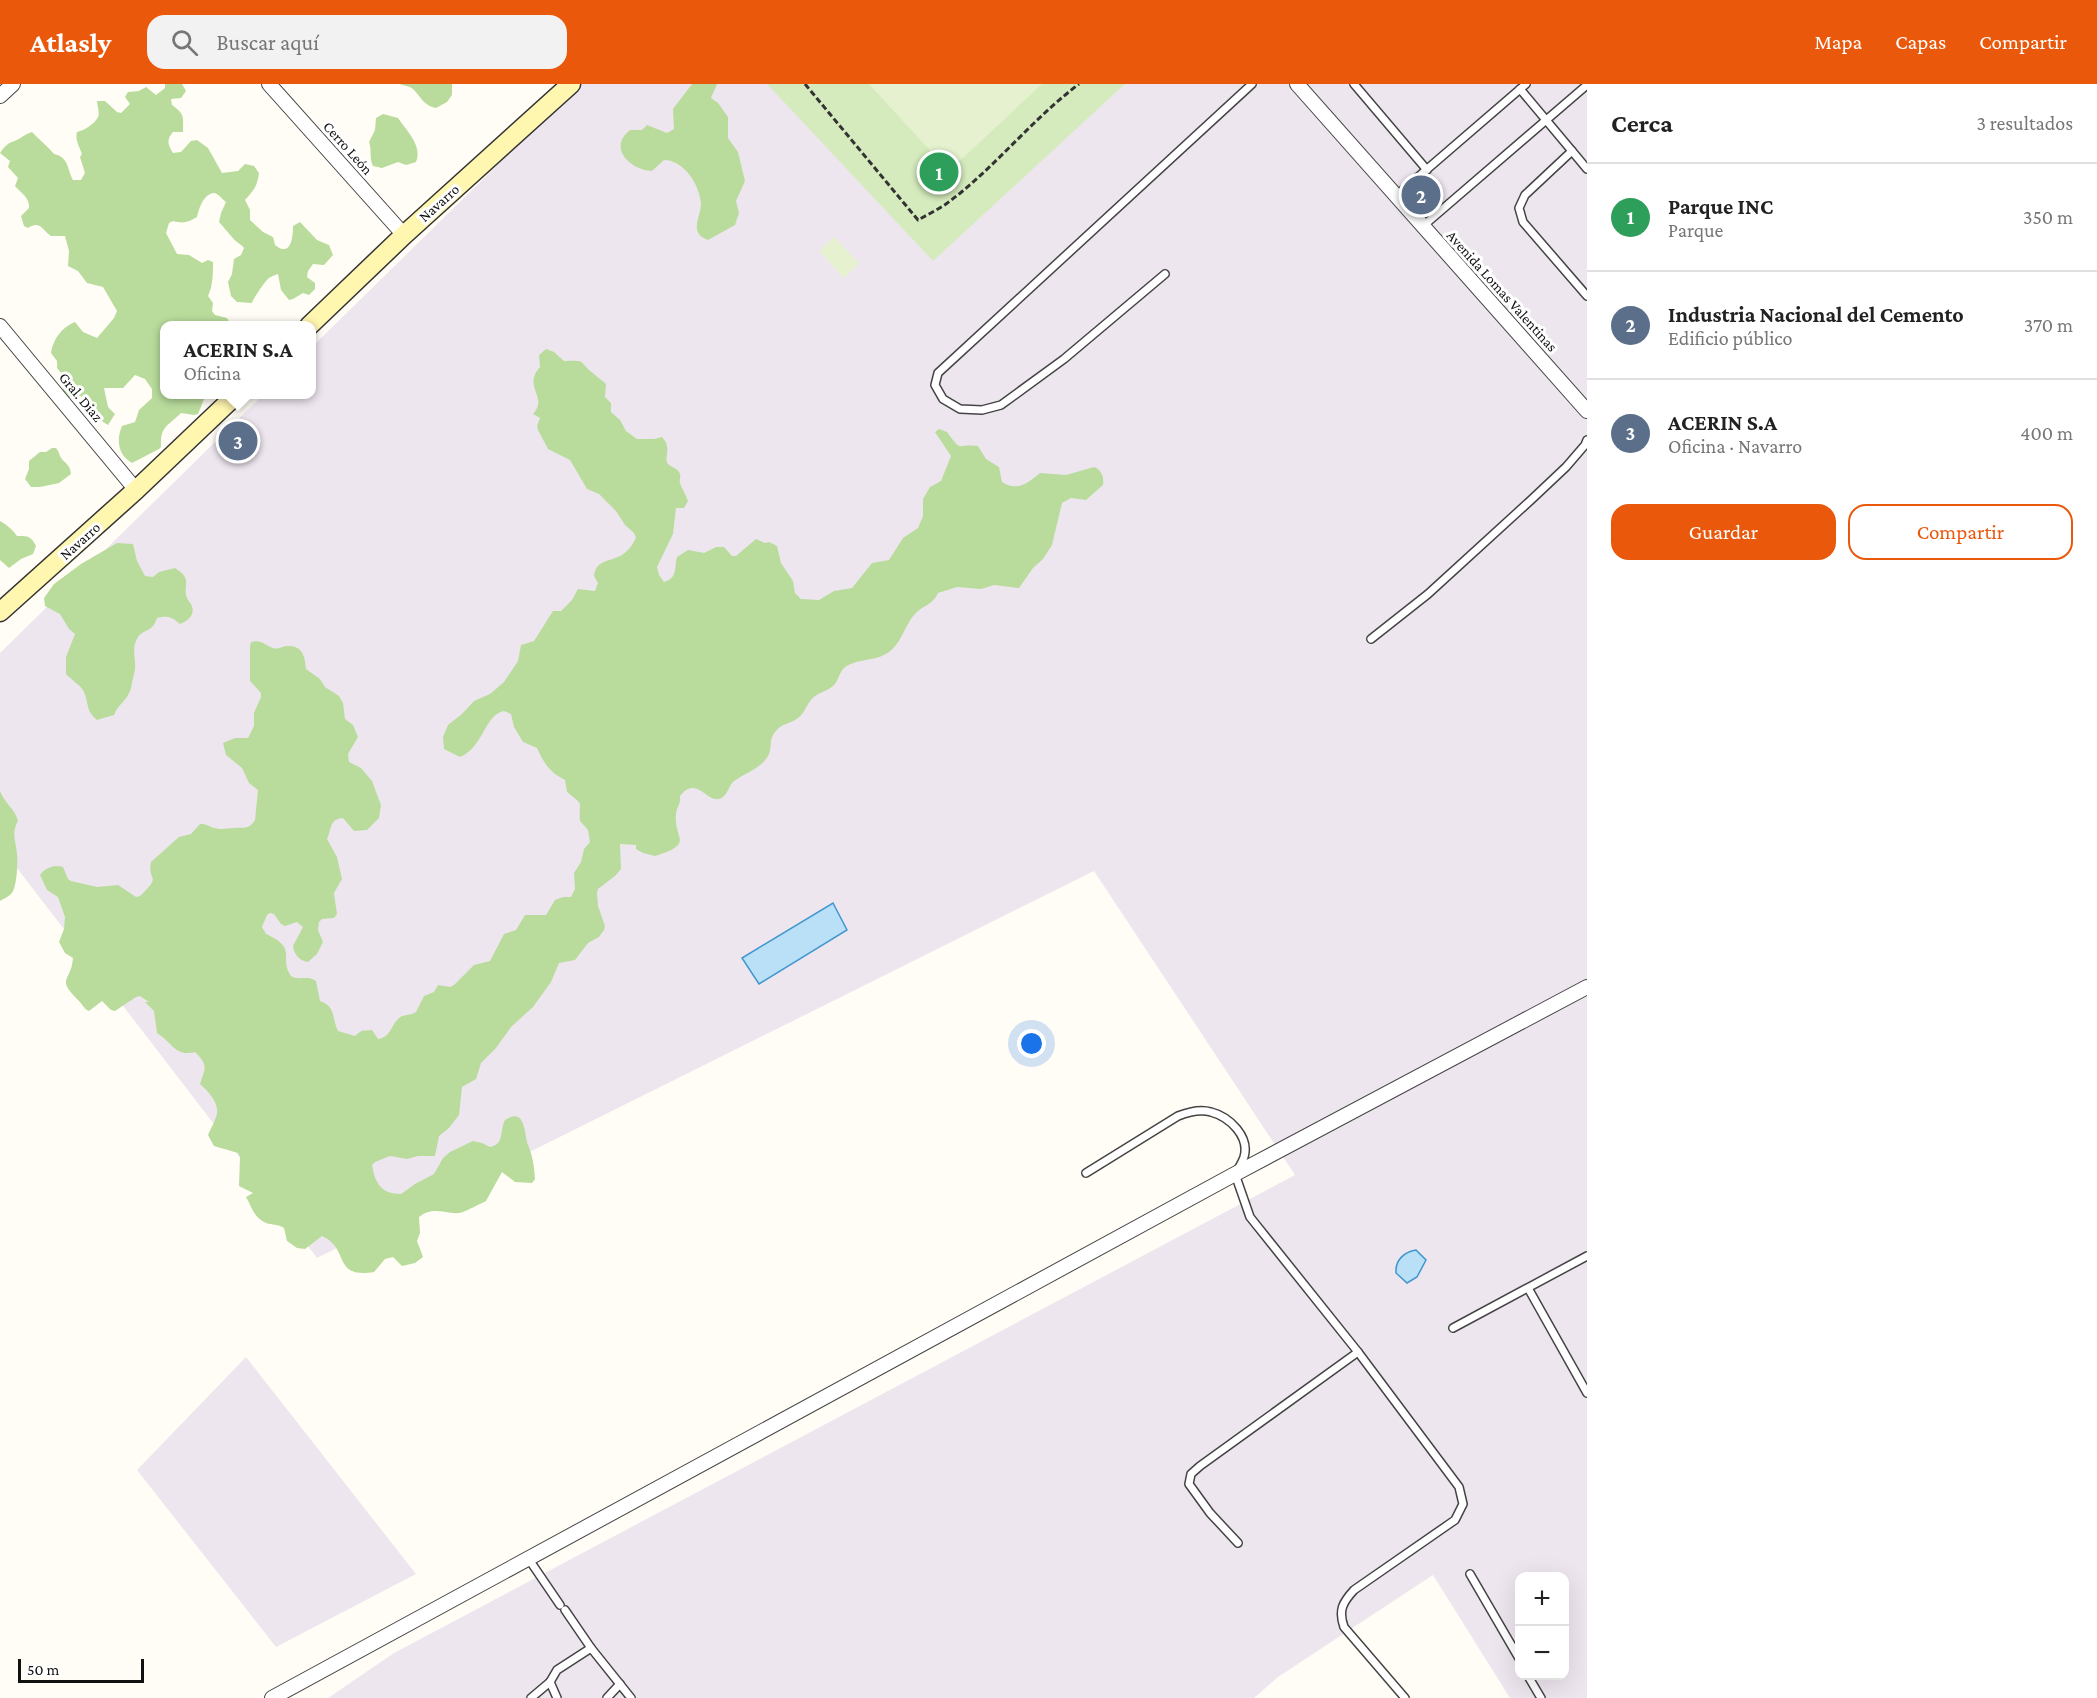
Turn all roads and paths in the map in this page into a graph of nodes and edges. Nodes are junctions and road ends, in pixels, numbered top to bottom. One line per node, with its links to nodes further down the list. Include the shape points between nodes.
1 (13, 84): 11 (street)
2 (269, 84): 18 (street, Cerro León)
3 (571, 84): 18 (street, Navarro)
4 (805, 84): 5 (path, via 918,220 953,198)
5 (1079, 84)
6 (1252, 84): 19 (lane, via 938,373 935,386 943,399 960,409 982,410 1001,405 1064,359)
7 (1297, 84): 16 (street, Avenida Lomas Valentinas)
8 (1354, 84): 15 (lane)
9 (1587, 85): 12 (lane)
10 (1523, 87): 12 (lane); 15 (lane)
11 (0, 96)
12 (1545, 120): 13 (lane); 17 (lane)
13 (1572, 151): 14 (lane); 20 (lane, via 1525,195 1518,208 1524,222)
14 (1587, 169)
15 (1427, 170): 16 (lane)
16 (1396, 196): 17 (street, Avenida Lomas Valentinas)
17 (1422, 226): 24 (street, Avenida Lomas Valentinas)
18 (404, 235): 21 (street, Navarro)
19 (1165, 274)
20 (1587, 296)
21 (314, 321)
22 (0, 326): 26 (street, Gral. Diaz)
23 (232, 399): 26 (street, Navarro)
24 (1587, 411)
25 (1587, 440): 28 (lane, via 1566,467 1531,500 1428,594)
26 (136, 490): 27 (street, Navarro)
27 (0, 612)
28 (1371, 639)
29 (1587, 987): 31 (street)
30 (1086, 1173): 31 (lane, via 1178,1116 1210,1111 1230,1121 1244,1141 1245,1156)
31 (1235, 1174): 35 (lane, via 1250,1217); 38 (street)
32 (1587, 1256): 33 (lane)
33 (1528, 1288): 34 (lane); 36 (lane)
34 (1453, 1328)
35 (1358, 1352): 37 (lane, via 1191,1474 1189,1484); 50 (lane, via 1459,1487 1463,1504 1455,1520 1354,1590 1341,1609 1344,1627)
36 (1587, 1393)
37 (1238, 1543)
38 (528, 1558): 40 (lane); 45 (street)
39 (1470, 1574): 41 (lane)
40 (591, 1648): 43 (lane, via 557,1670); 44 (lane)
41 (1515, 1651)
42 (1530, 1680): 51 (lane)
43 (550, 1682): 46 (lane); 47 (lane)
44 (620, 1684): 48 (lane); 49 (lane)
45 (272, 1698)
46 (531, 1698)
47 (557, 1698)
48 (607, 1698)
49 (632, 1698)
50 (1405, 1698)
51 (1541, 1698)

